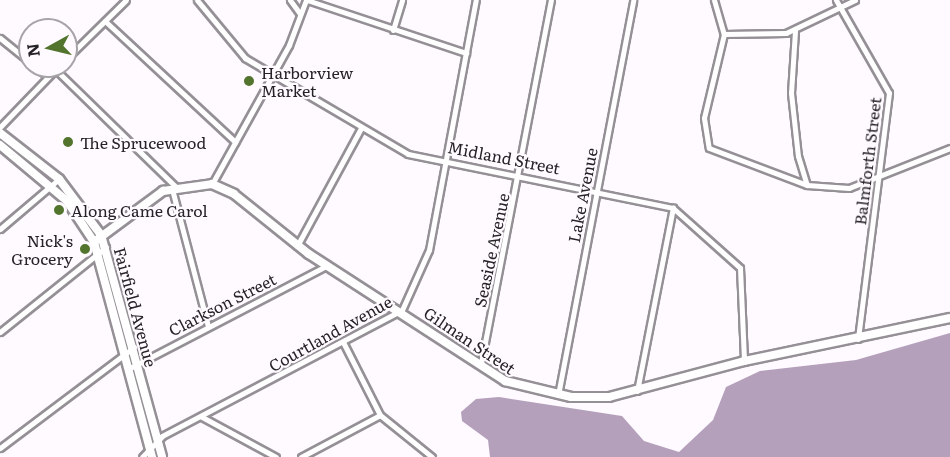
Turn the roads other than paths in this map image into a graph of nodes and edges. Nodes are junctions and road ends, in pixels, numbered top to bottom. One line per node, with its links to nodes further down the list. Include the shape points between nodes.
1 (126, 0): 14 (street)
2 (197, 0): 22 (street, Midland Street, via 245,58)
3 (290, 0): 13 (street)
4 (306, 0): 13 (street); 15 (street)
5 (402, 0): 15 (street)
6 (477, 0): 21 (street, Courtland Avenue)
7 (551, 0): 32 (street, Seaside Avenue)
8 (633, 0): 39 (street, Lake Avenue)
9 (714, 0): 17 (street)
10 (836, 0): 12 (street, Balmforth Street)
11 (855, 0): 12 (street)
12 (840, 6): 16 (street); 33 (street, Balmforth Street, via 889,93)
13 (300, 14): 22 (street)
14 (105, 21): 19 (street); 28 (street)
15 (393, 30): 21 (street)
16 (795, 31): 17 (street); 36 (street, via 791,93 798,156)
17 (724, 34): 36 (street, via 704,118 709,148)
18 (0, 38): 20 (street)
19 (78, 47)
20 (18, 52)
21 (466, 53): 31 (street, Courtland Avenue)
22 (272, 75): 26 (street, Midland Street); 28 (street)
23 (47, 78): 25 (street)
24 (67, 78): 38 (street)
25 (0, 127)
26 (361, 128): 31 (street, Midland Street, via 408,154); 44 (street)
27 (0, 133): 34 (street, Fairfield Avenue)
28 (235, 142): 35 (street)
29 (0, 145): 37 (street, Fairfield Avenue)
30 (950, 148): 33 (street)
31 (446, 160): 32 (street, Midland Street); 47 (street, Courtland Avenue, via 429,250)
32 (520, 174): 39 (street, Midland Street); 57 (street, Seaside Avenue)
33 (880, 177): 36 (street, via 849,188); 51 (street, Balmforth Street)
34 (59, 179): 37 (street); 42 (street, Fairfield Avenue)
35 (212, 184): 38 (street); 44 (street, Gilman Street, via 234,194)
36 (807, 185)
37 (51, 186): 41 (street); 43 (street, Fairfield Avenue)
38 (173, 187): 42 (street); 49 (street)
39 (597, 189): 40 (street, Midland Street); 60 (street, Lake Avenue)
40 (673, 208): 55 (street, Midland Street, via 740,268); 59 (street)
41 (0, 229)
42 (101, 235): 43 (street); 45 (street, Fairfield Avenue)
43 (94, 242): 45 (street, Fairfield Avenue)
44 (297, 246): 46 (street, Gilman Street)
45 (102, 249): 50 (street); 53 (street, Fairfield Avenue); 54 (street, Fairfield Avenue)
46 (326, 266): 47 (street, Gilman Street); 49 (street, Clarkson Street)
47 (402, 310): 52 (street, Courtland Avenue); 57 (street, Gilman Street)
48 (950, 318): 51 (street, Gilman Street)
49 (208, 326): 56 (street, Clarkson Street)
50 (0, 332)
51 (858, 340): 55 (street, Gilman Street)
52 (343, 342): 61 (street); 62 (street, Courtland Avenue)
53 (134, 347): 54 (street); 56 (street, Fairfield Avenue)
54 (126, 351): 58 (street, Fairfield Avenue); 64 (street)
55 (744, 361): 59 (street, Gilman Street)
56 (138, 363): 58 (street, Clarkson Street); 63 (street, Fairfield Avenue)
57 (481, 363): 60 (street, Gilman Street, via 515,386)
58 (130, 368): 65 (street, Fairfield Avenue)
59 (637, 391): 60 (street, Gilman Street, via 596,398)
60 (558, 395)
61 (380, 415): 69 (street); 70 (street)
62 (202, 417): 63 (street, Courtland Avenue); 68 (street)
63 (157, 441): 65 (street, Courtland Avenue); 67 (street, Fairfield Avenue)
64 (0, 448)
65 (151, 453): 66 (street, Courtland Avenue)
66 (142, 457)
67 (162, 457)
68 (276, 457)
69 (301, 457)
70 (432, 457)

